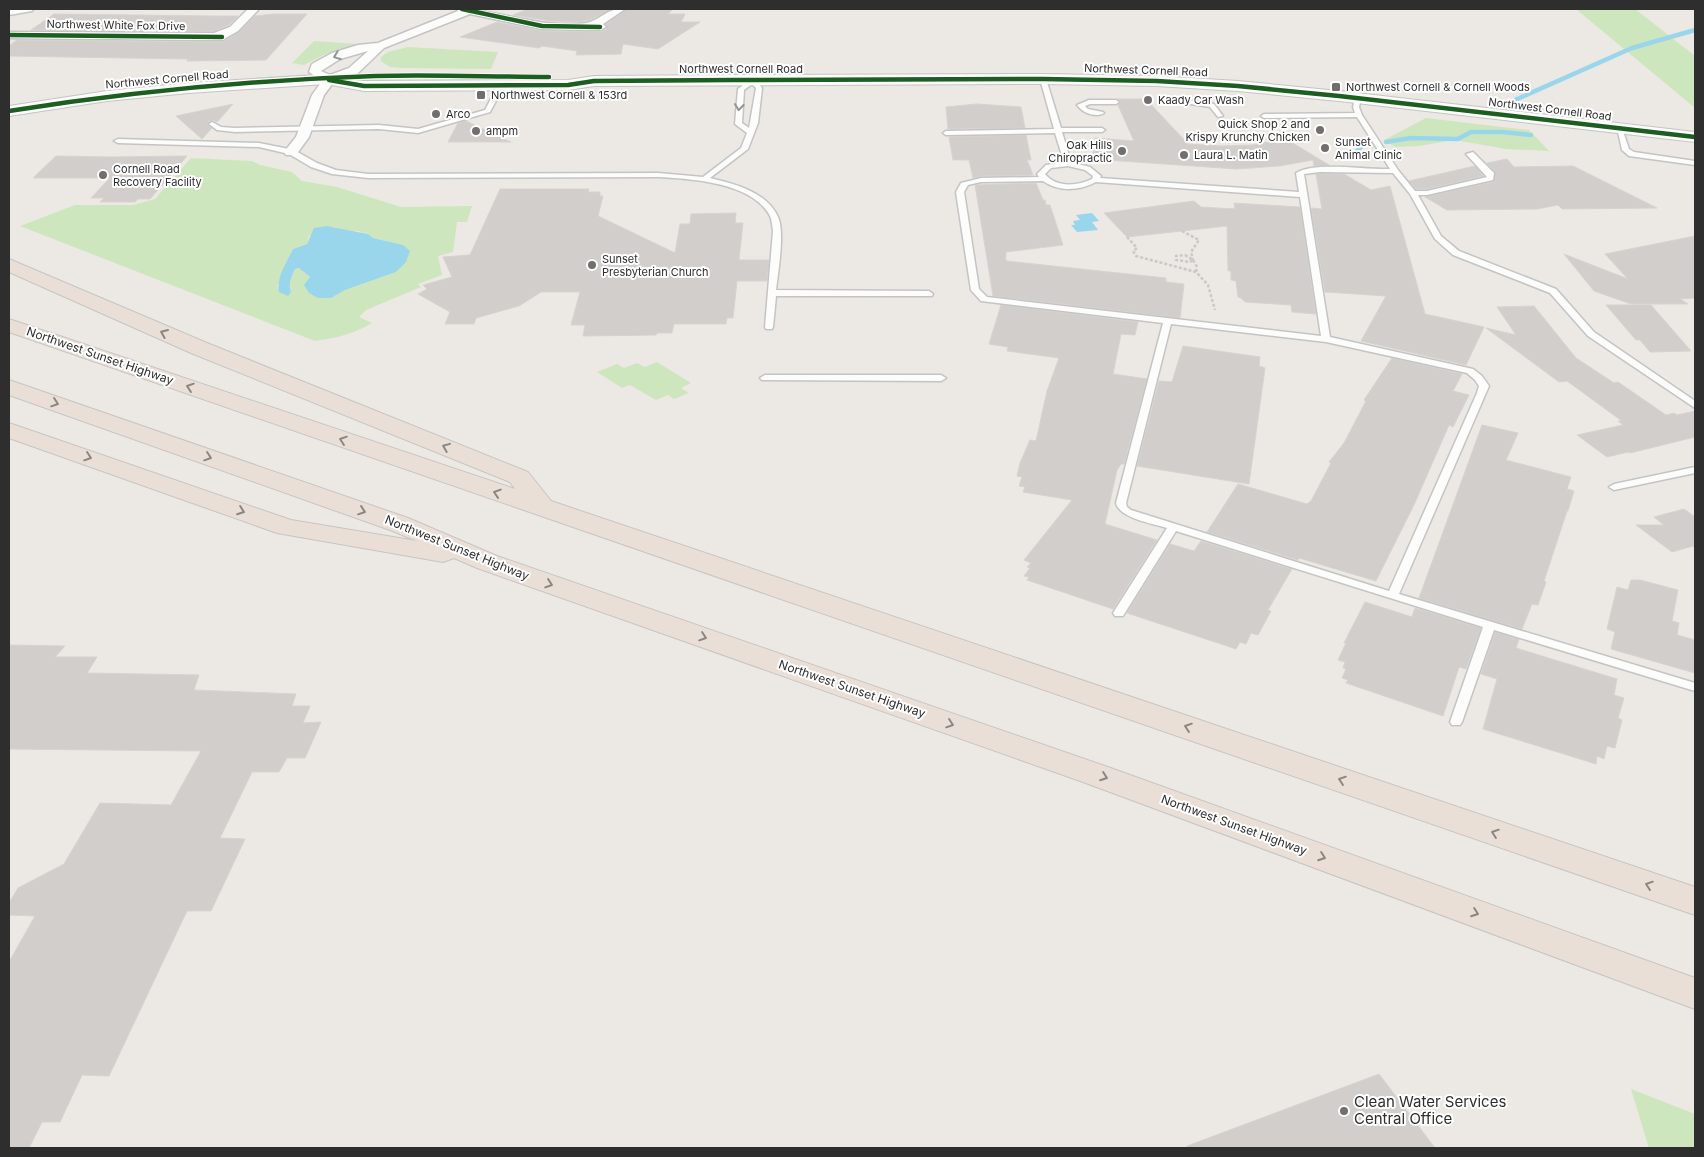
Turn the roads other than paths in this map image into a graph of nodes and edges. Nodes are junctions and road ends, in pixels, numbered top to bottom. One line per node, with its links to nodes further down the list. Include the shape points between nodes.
1 (28, 9): 5 (street)
2 (254, 9): 6 (street, Northwest White Fox Drive, via 234,29 220,37)
3 (468, 9): 4 (street, via 555,28 575,29 596,27); 7 (street)
4 (620, 9)
5 (9, 12)
6 (9, 35)
7 (380, 46): 9 (street, via 353,71); 9 (street, one-way to 9, via 358,49 321,63 315,72)
8 (1043, 79): 10 (main road, Northwest Cornell Road); 13 (main road, Northwest Cornell Road, via 1189,83); 25 (lane)
9 (329, 80): 11 (main road, Northwest Cornell Road, via 374,76 469,76); 12 (main road, Northwest Cornell Road, via 364,86); 16 (main road, Northwest Cornell Road, via 195,87); 22 (street, via 318,96)
10 (753, 80): 11 (main road, Northwest Cornell Road); 26 (lane, via 759,88); 26 (lane, one-way to 26, via 741,89 738,124)
11 (594, 81): 12 (main road, Northwest Cornell Road, via 568,86)
12 (497, 86): 22 (lane, via 488,111 418,131 379,127)
13 (1358, 98): 18 (lane, via 1356,107); 23 (main road, Northwest Cornell Road)
14 (1116, 102): 17 (lane, via 1089,102 1080,106 1086,111)
15 (1180, 102): 19 (lane, via 1212,105)
16 (9, 111)
17 (1101, 113)
18 (1359, 115): 20 (lane); 34 (lane)
19 (1220, 116)
20 (1264, 116)
21 (212, 124): 22 (lane, via 219,129 235,130)
22 (306, 127): 30 (street)
23 (1619, 128): 28 (main road, Northwest Cornell Road); 32 (lane, via 1626,150 1632,154)
24 (1102, 130): 25 (lane)
25 (1058, 131): 27 (lane); 33 (lane)
26 (751, 132): 35 (lane, via 744,149)
27 (946, 133)
28 (1695, 137)
29 (118, 141): 30 (lane, via 259,146)
30 (291, 152): 35 (lane, via 335,172 368,176 658,175)
31 (1470, 154): 38 (lane, via 1491,175 1490,178)
32 (1695, 163)
33 (1068, 164): 36 (lane, via 1043,170); 37 (lane, via 1088,168 1097,176)
34 (1395, 171): 38 (lane); 39 (lane, via 1306,170 1300,173)
35 (706, 178): 41 (lane, via 754,196 774,216 777,231)
36 (1043, 179): 37 (lane, via 1059,186 1081,186); 43 (lane, via 965,183 960,192 976,290 984,299 1002,302)
37 (1095, 180): 39 (lane)
38 (1413, 194): 50 (lane, via 1438,237 1456,253 1554,291 1590,334)
39 (1304, 195): 46 (lane)
40 (9, 265): 54 (highway, one-way to 40, via 519,477 199,348)
41 (772, 293): 42 (lane); 45 (lane)
42 (929, 294)
43 (1168, 320): 46 (lane); 55 (lane, via 1121,503 1122,508 1135,516)
44 (9, 325): 54 (highway, Northwest Sunset Highway, one-way to 44)
45 (769, 327)
46 (1326, 339): 57 (lane, via 1470,371 1484,386)
47 (765, 378): 48 (lane)
48 (941, 378)
49 (9, 387): 56 (highway, Northwest Sunset Highway, one-way to 56, via 399,524)
50 (1695, 404)
51 (9, 430): 56 (highway, one-way to 56, via 286,527)
52 (1695, 470): 53 (lane)
53 (1614, 487)
54 (543, 508): 62 (highway, Northwest Sunset Highway, one-way to 54)
55 (1172, 528): 57 (lane); 58 (lane)
56 (487, 562): 63 (highway, Northwest Sunset Highway, one-way to 63, via 1094,774)
57 (1393, 596): 59 (lane)
58 (1120, 613)
59 (1490, 625): 60 (lane); 61 (lane)
60 (1695, 686)
61 (1456, 722)
62 (1695, 901)
63 (1695, 994)

